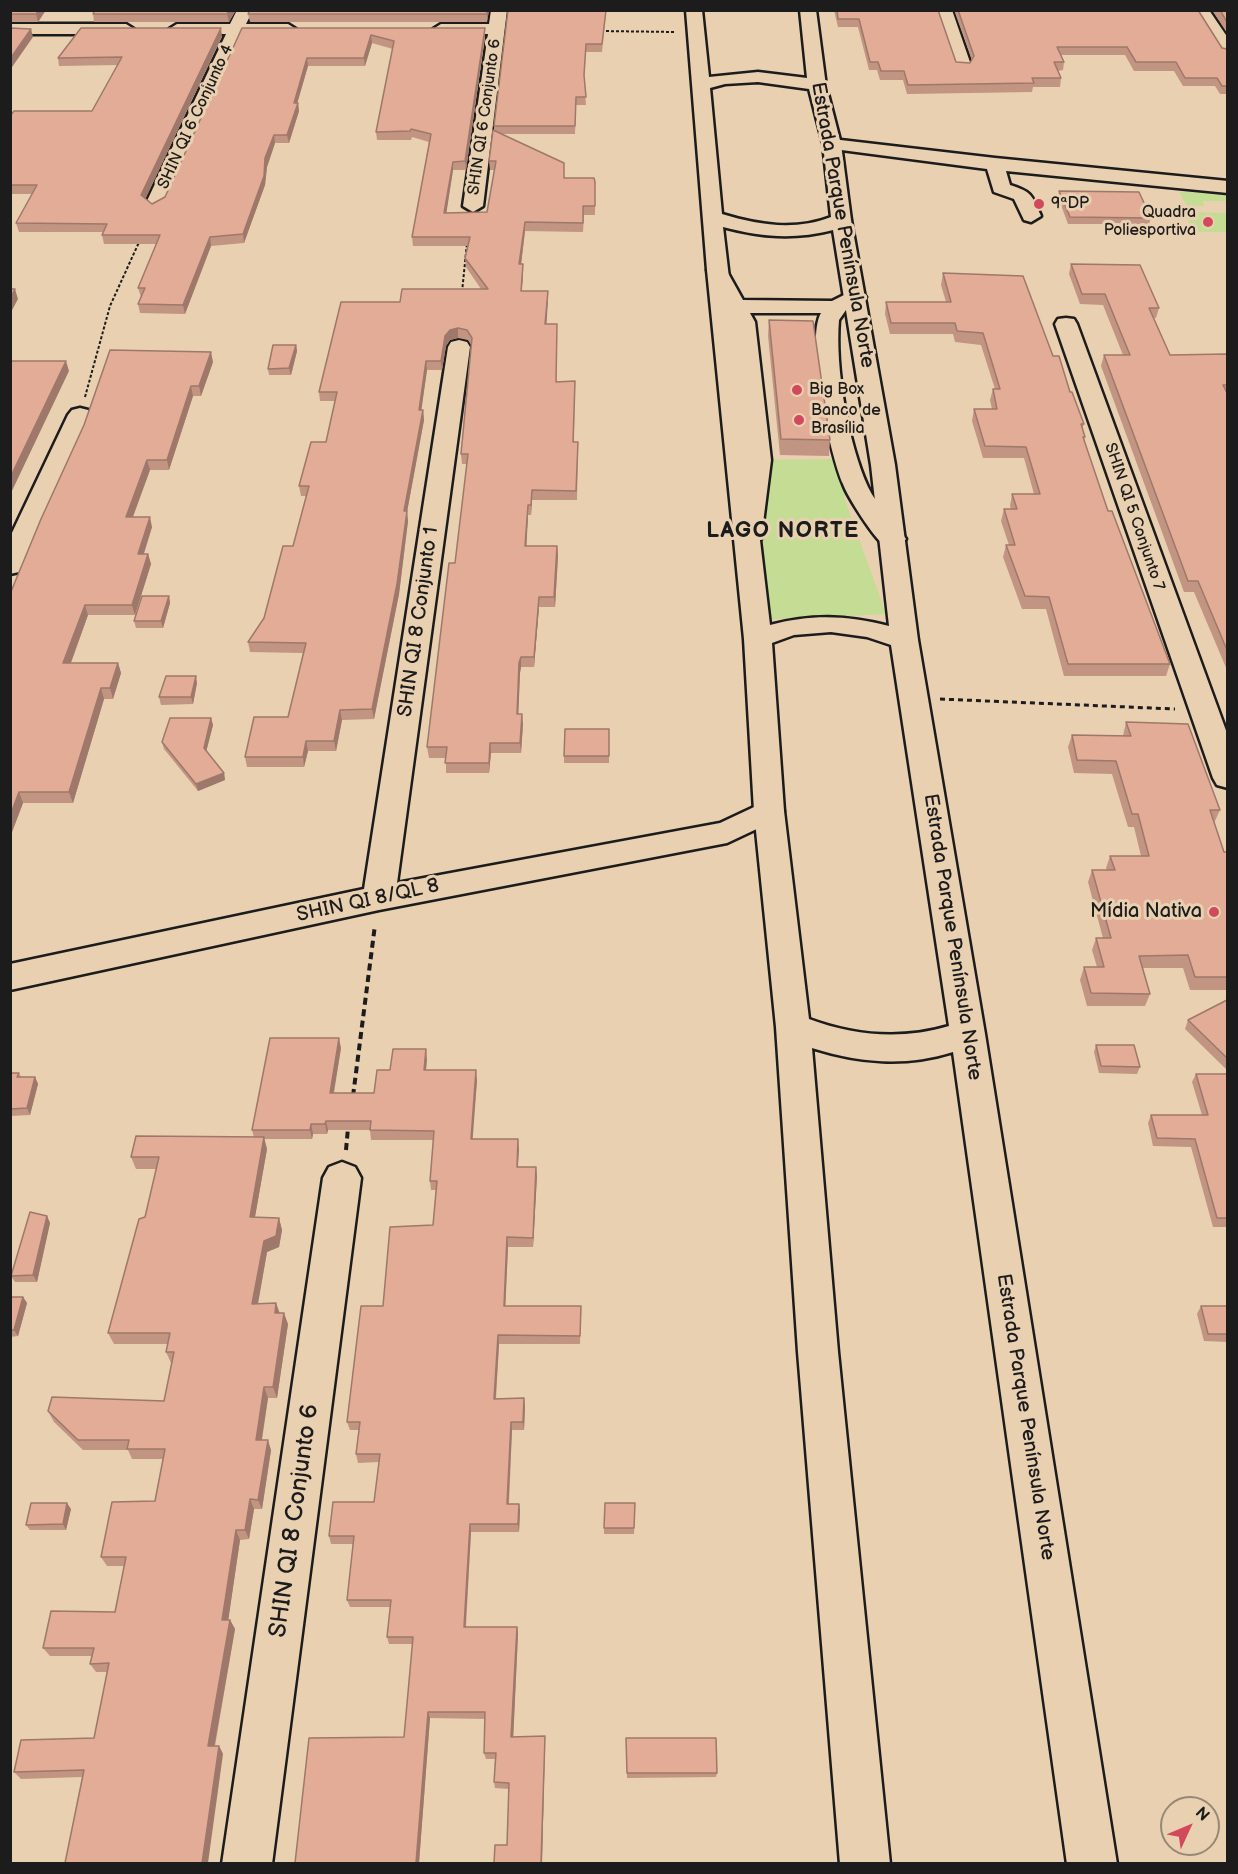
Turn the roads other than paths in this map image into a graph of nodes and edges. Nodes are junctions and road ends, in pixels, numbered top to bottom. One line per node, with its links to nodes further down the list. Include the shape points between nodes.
1 (244, 10): 13 (street, SHIN QI 6 Conjunto 4)
2 (499, 10): 12 (street, SHIN QI 6 Conjunto 6)
3 (694, 10): 16 (street)
4 (808, 10): 17 (street, Estrada Parque Península Norte)
5 (944, 10): 15 (street)
6 (1201, 10): 14 (street)
7 (10, 29): 8 (street)
8 (141, 29)
9 (165, 29): 13 (street)
10 (308, 29): 13 (street)
11 (426, 29): 12 (street)
12 (497, 29): 22 (street, SHIN QI 6 Conjunto 6)
13 (237, 30): 21 (street, SHIN QI 6 Conjunto 4)
14 (1227, 51)
15 (963, 65)
16 (700, 86): 17 (street, via 719,79 788,78); 24 (street)
17 (817, 86): 18 (street, Estrada Parque Península Norte)
18 (832, 149): 19 (street); 25 (street, Estrada Parque Península Norte)
19 (995, 164): 20 (street); 23 (street, via 1001,188 1022,195)
20 (1227, 187)
21 (155, 205)
22 (473, 206)
23 (1031, 216)
24 (714, 218): 25 (street, via 751,229 781,231 821,228); 26 (street)
25 (841, 220): 27 (street, Estrada Parque Península Norte)
26 (717, 270): 28 (street); 32 (street)
27 (846, 302): 28 (street); 35 (street, Estrada Parque Península Norte, via 893,539)
28 (737, 306): 32 (street, via 744,322 759,460)
29 (1066, 324): 36 (street, SHIN QI 5 Conjunto 7)
30 (459, 347): 41 (street, SHIN QI 8 Conjunto 1)
31 (80, 415): 33 (street)
32 (748, 539): 34 (street)
33 (10, 566)
34 (758, 639): 35 (street, via 786,628 836,624 879,630); 38 (street)
35 (904, 640): 44 (street, Estrada Parque Península Norte)
36 (1215, 710): 37 (street, SHIN QI 5 Conjunto 7)
37 (1227, 778)
38 (769, 811): 39 (street, SHIN QI 8/QL 8); 40 (street)
39 (727, 832): 40 (street); 41 (street, SHIN QI 8/QL 8)
40 (775, 854): 43 (street)
41 (379, 898): 42 (street, SHIN QI 8/QL 8)
42 (10, 977)
43 (792, 1028): 44 (street, via 858,1048 897,1050 935,1045); 47 (street)
44 (968, 1034): 48 (street, Estrada Parque Península Norte)
45 (342, 1178): 46 (street, SHIN QI 8 Conjunto 6)
46 (248, 1863)
47 (865, 1863)
48 (1092, 1863)

